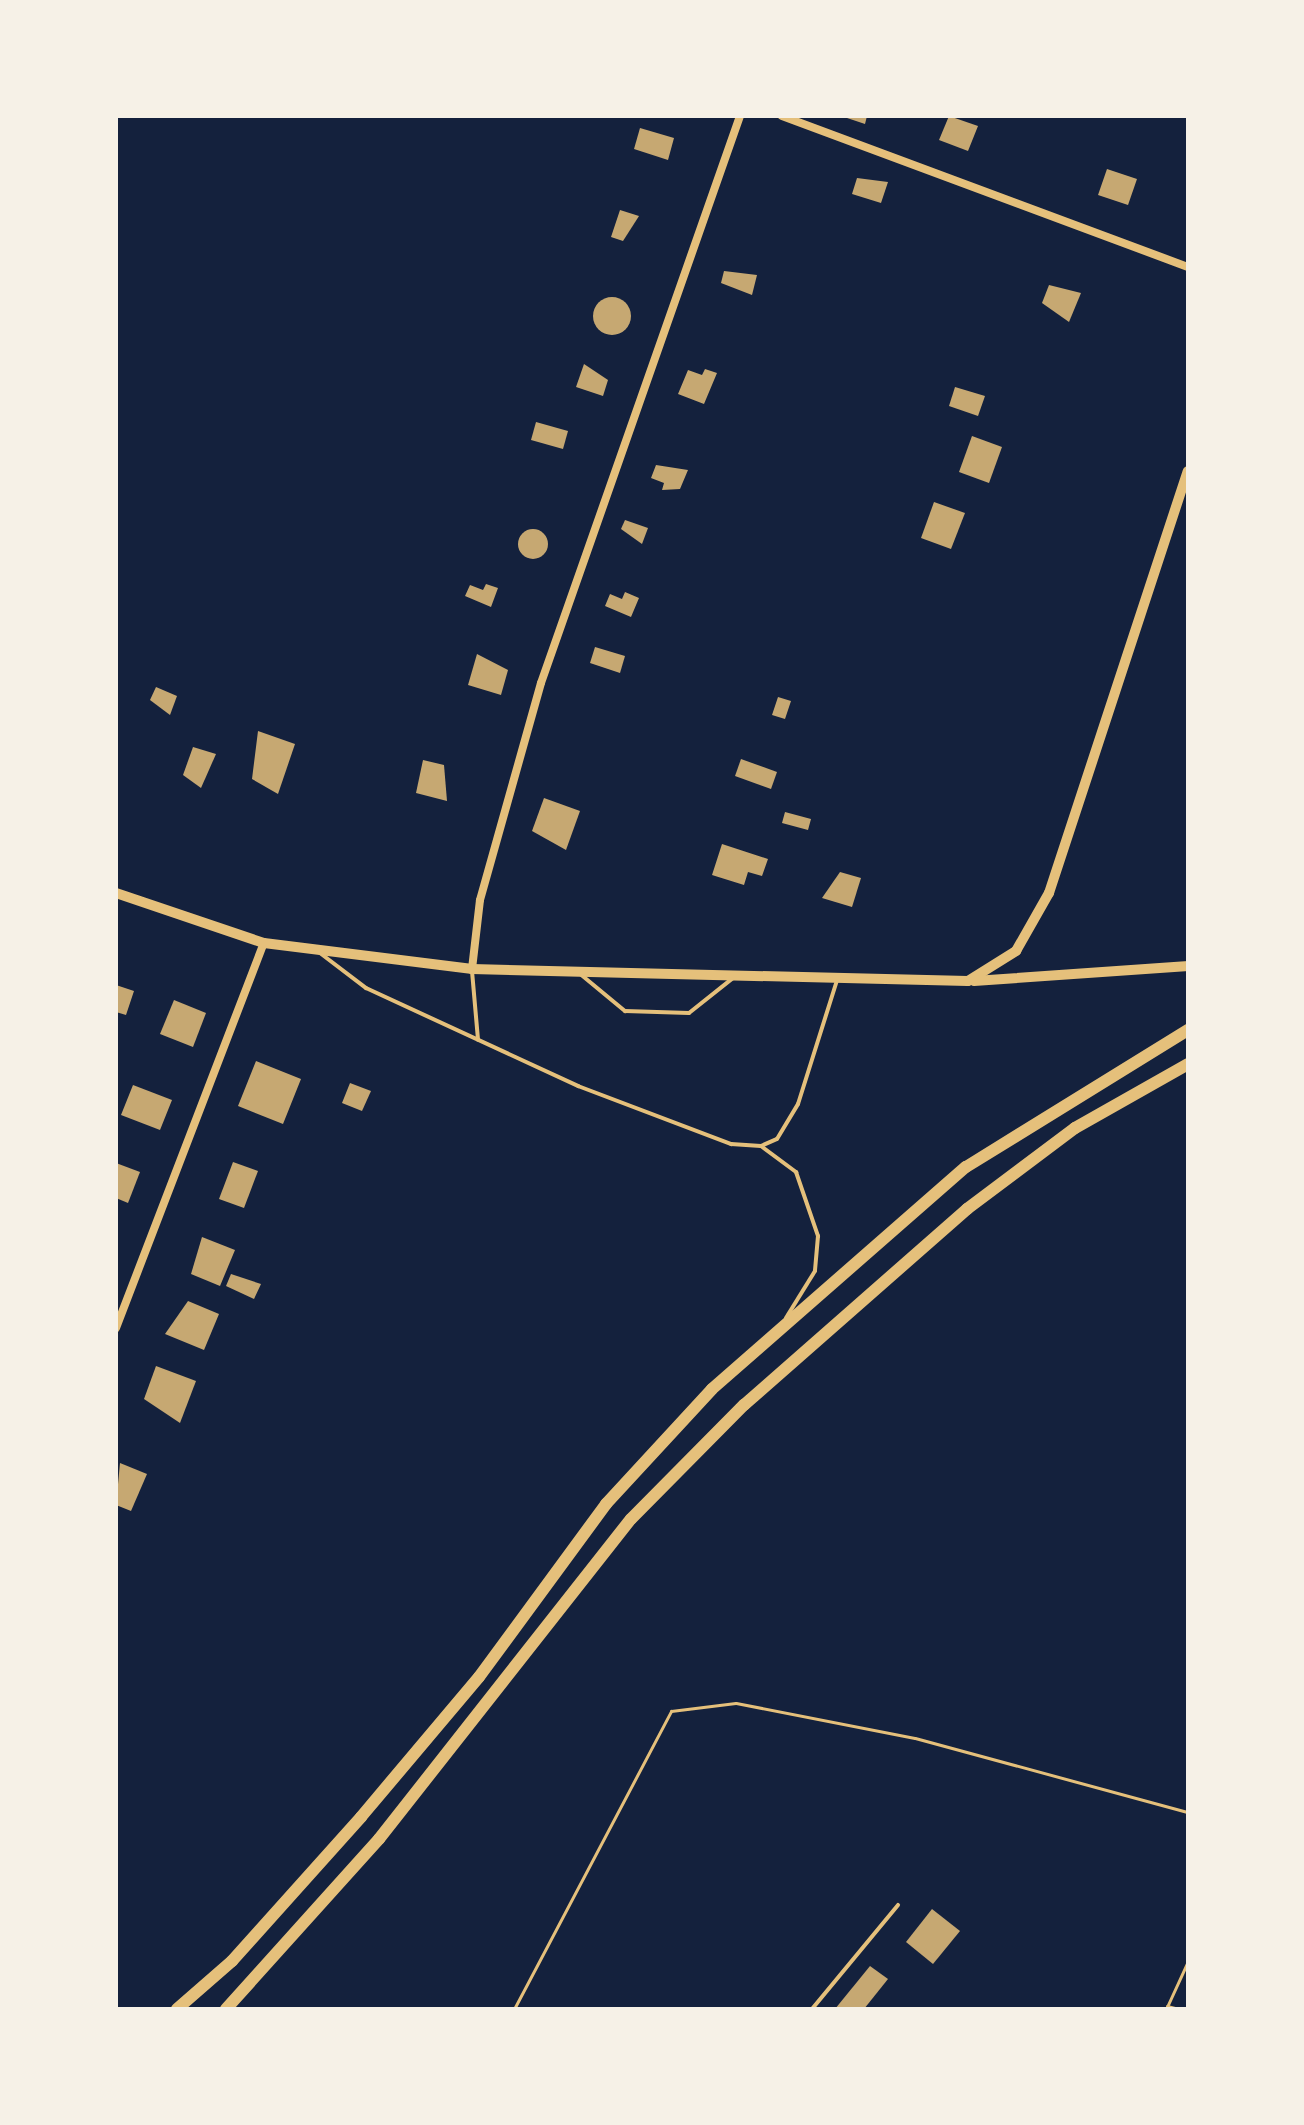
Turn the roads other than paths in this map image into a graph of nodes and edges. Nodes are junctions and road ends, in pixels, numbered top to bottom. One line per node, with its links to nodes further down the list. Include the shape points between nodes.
1 (740, 116): 9 (street, via 541,683 480,900)
2 (782, 116): 3 (street)
3 (1188, 267)
4 (1188, 471): 13 (street, via 1049,893 1016,951)
5 (116, 893): 6 (street)
6 (264, 943): 7 (street); 19 (street)
7 (315, 949): 9 (street); 15 (lane, via 366,988)
8 (1188, 966): 13 (street)
9 (472, 969): 10 (street); 15 (lane)
10 (577, 972): 11 (street); 11 (lane, via 625,1011 689,1013)
11 (734, 977): 12 (street)
12 (837, 980): 13 (street); 17 (lane, via 798,1104 777,1139)
13 (968, 981)
14 (1188, 1030): 18 (main road, via 966,1167)
15 (478, 1040): 17 (lane, via 731,1144)
16 (1188, 1064): 22 (main road, via 1075,1128 967,1209 744,1405 631,1519 379,1839)
17 (761, 1146): 18 (lane, via 796,1172 818,1236 815,1271)
18 (781, 1326): 21 (main road, via 606,1504 479,1677 361,1817 225,1968)
19 (116, 1328)
20 (898, 1905): 23 (lane)
21 (177, 2009)
22 (226, 2009)
23 (812, 2009)

